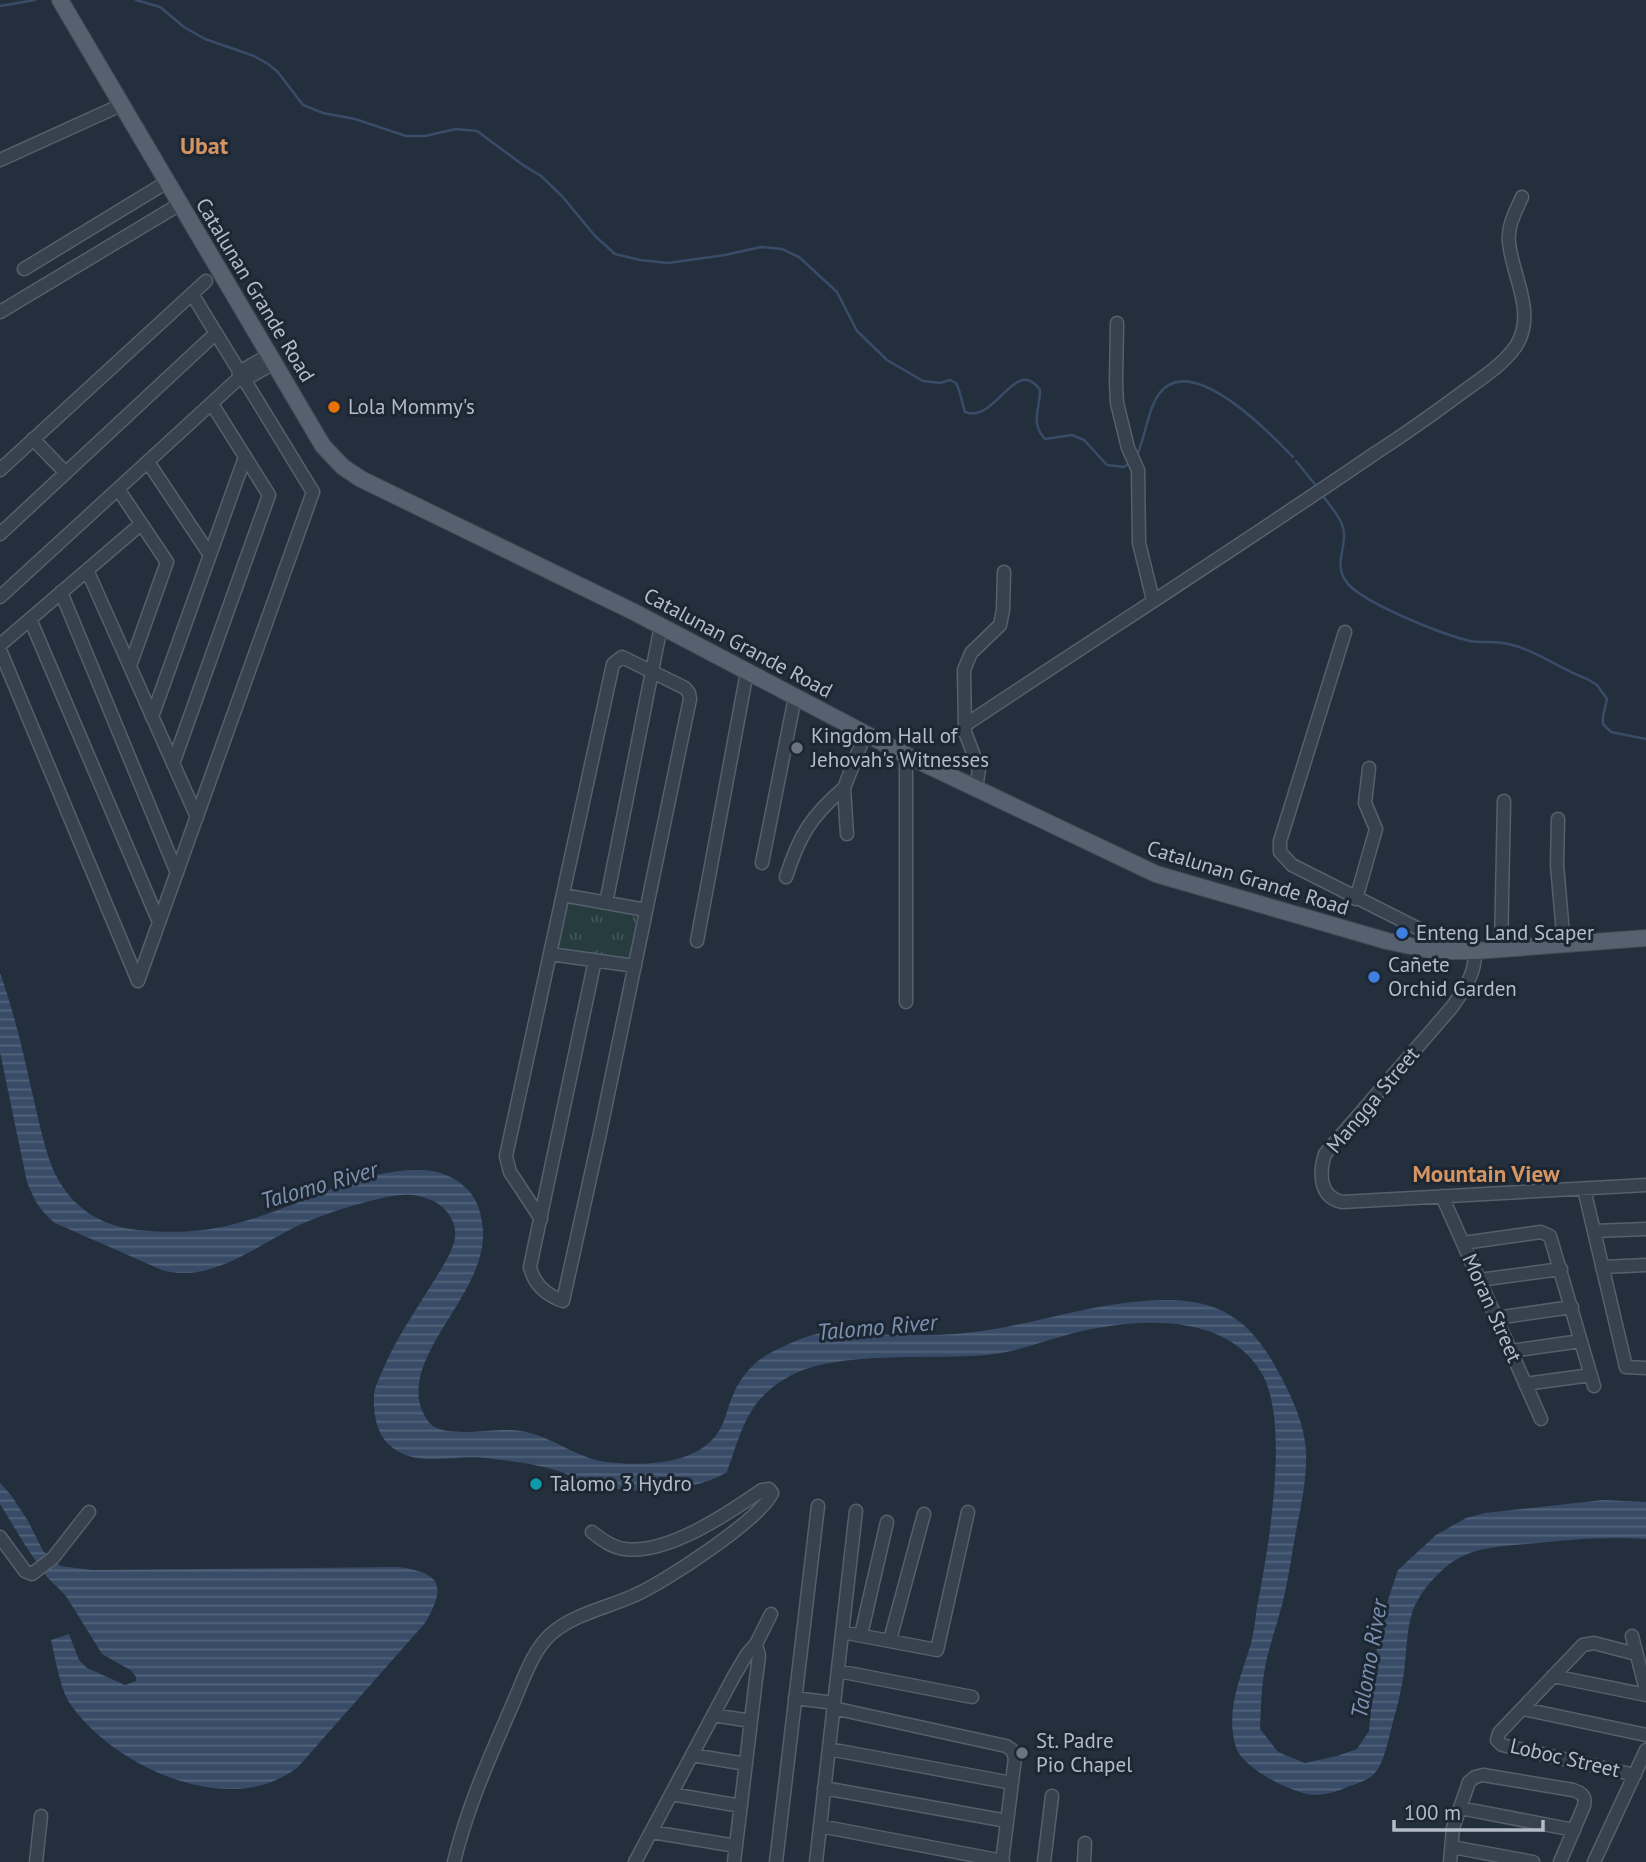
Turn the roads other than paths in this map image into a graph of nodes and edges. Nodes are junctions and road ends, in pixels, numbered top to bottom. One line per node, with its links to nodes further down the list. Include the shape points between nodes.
1 (60, 0): 2 (main road, Catalunan Grande Road)
2 (121, 105): 3 (street); 4 (main road, Catalunan Grande Road)
3 (0, 160)
4 (167, 182): 6 (main road, Catalunan Grande Road); 7 (street)
5 (1522, 197): 29 (street, via 1512,219 1509,243 1524,317 1508,356 1393,442)
6 (180, 204): 10 (street); 13 (main road, Catalunan Grande Road)
7 (24, 269)
8 (206, 281): 9 (street)
9 (192, 294): 12 (street); 16 (street)
10 (0, 312)
11 (1117, 323): 29 (street, via 1117,403 1138,470 1139,543)
12 (215, 334): 14 (street); 20 (street)
13 (272, 359): 14 (street); 31 (main road, Catalunan Grande Road, via 323,446 352,474)
14 (240, 377): 15 (street); 48 (street, via 313,492)
15 (212, 404): 17 (street); 18 (street)
16 (33, 439): 19 (street); 20 (street)
17 (245, 457): 24 (street); 43 (street, via 269,495)
18 (148, 461): 21 (street); 24 (street)
19 (0, 470)
20 (66, 473): 23 (street)
21 (118, 489): 22 (street); 28 (street)
22 (141, 524): 25 (street); 35 (street, via 167,562)
23 (0, 534)
24 (210, 555): 39 (street)
25 (87, 570): 27 (street); 35 (street)
26 (1004, 572): 40 (street, via 1000,625 965,662)
27 (61, 592): 30 (street); 52 (street)
28 (0, 597)
29 (1153, 600): 40 (street)
30 (30, 619): 33 (street); 58 (street)
31 (661, 626): 36 (street); 37 (main road, Catalunan Grande Road)
32 (1345, 632): 55 (street, via 1279,847 1292,865)
33 (0, 645)
34 (0, 650): 58 (street, via 138,981)
35 (130, 666): 39 (street)
36 (652, 671): 54 (street, via 626,658 613,664); 56 (street); 57 (street, via 685,688 690,696)
37 (747, 671): 38 (main road, Catalunan Grande Road); 60 (street)
38 (795, 697): 41 (main road, Catalunan Grande Road); 51 (street)
39 (152, 717): 43 (street)
40 (965, 725): 46 (street, via 966,740 979,769)
41 (865, 734): 42 (main road, Catalunan Grande Road); 45 (street)
42 (906, 755): 46 (main road, Catalunan Grande Road); 68 (street)
43 (173, 764): 48 (street)
44 (1369, 768): 55 (street, via 1365,803 1376,829)
45 (844, 788): 50 (street); 53 (street, via 808,825)
46 (976, 789): 63 (main road, Catalunan Grande Road, via 1156,874)
47 (1504, 801): 62 (street)
48 (197, 817): 52 (street)
49 (1558, 819): 61 (street)
50 (847, 834)
51 (762, 863)
52 (177, 873): 58 (street)
53 (786, 877)
54 (563, 895): 56 (street); 65 (street)
55 (1356, 899): 63 (street, via 1421,930)
56 (606, 903): 57 (street)
57 (646, 909): 67 (street)
58 (159, 922)
59 (1646, 937): 61 (main road, Catalunan Grande Road)
60 (697, 941)
61 (1564, 945): 62 (main road, Catalunan Grande Road)
62 (1501, 949): 64 (main road, Catalunan Grande Road)
63 (1434, 951): 64 (main road, Catalunan Grande Road)
64 (1475, 951): 71 (street, Mangga Street, via 1474,968 1463,992 1334,1141 1321,1169 1324,1188 1333,1200)
65 (550, 954): 66 (street); 72 (street, via 506,1162)
66 (595, 960): 67 (street); 72 (street)
67 (635, 966): 72 (street, via 563,1301 544,1292 532,1275 531,1256)
68 (906, 1002)
69 (1646, 1185): 70 (street, Mangga Street)
70 (1584, 1189): 71 (street, Mangga Street); 74 (street)
71 (1442, 1196): 75 (street, Moran Street)
72 (541, 1219)
73 (1646, 1228): 74 (street)
74 (1594, 1231): 77 (street)
75 (1463, 1243): 78 (street, via 1541,1232 1550,1237); 79 (street, Moran Street)
76 (1646, 1265): 77 (street)
77 (1602, 1267): 84 (street, via 1626,1367)
78 (1561, 1269): 79 (street); 80 (street)
79 (1479, 1280): 81 (street, Moran Street)
80 (1572, 1307): 81 (street); 82 (street)
81 (1496, 1318): 83 (street, Moran Street)
82 (1581, 1341): 83 (street); 85 (street, via 1592,1380)
83 (1511, 1351): 85 (street, Moran Street)
84 (1646, 1368)
85 (1525, 1384): 86 (street, Moran Street)
86 (1541, 1419)
87 (818, 1506): 108 (street)
88 (856, 1511): 96 (street)
89 (89, 1512): 94 (street, via 53,1558 32,1574)
90 (968, 1512): 99 (street, via 937,1650)
91 (924, 1514): 99 (street)
92 (887, 1522): 97 (street)
93 (592, 1532): 134 (street, via 625,1549 653,1546 712,1524 762,1490 772,1493 733,1531 677,1572 632,1597 564,1625 541,1645 472,1799)
94 (0, 1537)
95 (771, 1614): 100 (street)
96 (842, 1632): 97 (street); 102 (street)
97 (861, 1635): 99 (street)
98 (1632, 1636): 101 (street)
99 (890, 1640)
100 (756, 1644): 103 (street); 105 (street)
101 (1636, 1654): 104 (street, via 1586,1643); 106 (street)
102 (838, 1671): 107 (street); 109 (street)
103 (734, 1676): 105 (street); 111 (street)
104 (1553, 1676): 106 (street); 110 (street)
105 (756, 1679): 112 (street)
106 (1646, 1692)
107 (972, 1697)
108 (795, 1698): 109 (street); 137 (street)
109 (834, 1705): 114 (street); 119 (street, via 1006,1746 1015,1758)
110 (1524, 1709): 113 (street); 118 (street, Loboc Street, via 1499,1733 1497,1740 1502,1745)
111 (713, 1715): 112 (street); 116 (street)
112 (751, 1721): 117 (street)
113 (1646, 1735)
114 (829, 1749): 119 (street); 120 (street)
115 (1646, 1750): 118 (street)
116 (692, 1755): 117 (street); 121 (street)
117 (746, 1764): 123 (street)
118 (1635, 1774): 145 (street)
119 (1012, 1783): 126 (street)
120 (824, 1788): 126 (street); 127 (street)
121 (671, 1794): 123 (street); 129 (street)
122 (1052, 1796): 140 (street)
123 (741, 1806): 131 (street)
124 (1460, 1808): 128 (street); 128 (street, via 1469,1782 1479,1776 1573,1790 1583,1794 1585,1802); 132 (street)
125 (41, 1816): 133 (street)
126 (1007, 1821): 139 (street)
127 (820, 1826): 138 (street); 139 (street)
128 (1574, 1830): 144 (street)
129 (652, 1832): 131 (street); 135 (street)
130 (1085, 1843): 141 (street)
131 (736, 1846): 136 (street)
132 (1452, 1847): 142 (street); 143 (street)
133 (36, 1862)
134 (454, 1862)
135 (635, 1862)
136 (734, 1862)
137 (776, 1862)
138 (816, 1862)
139 (1002, 1862)
140 (1044, 1862)
141 (1084, 1862)
142 (1450, 1862)
143 (1533, 1862)
144 (1560, 1862)
145 (1594, 1862)

